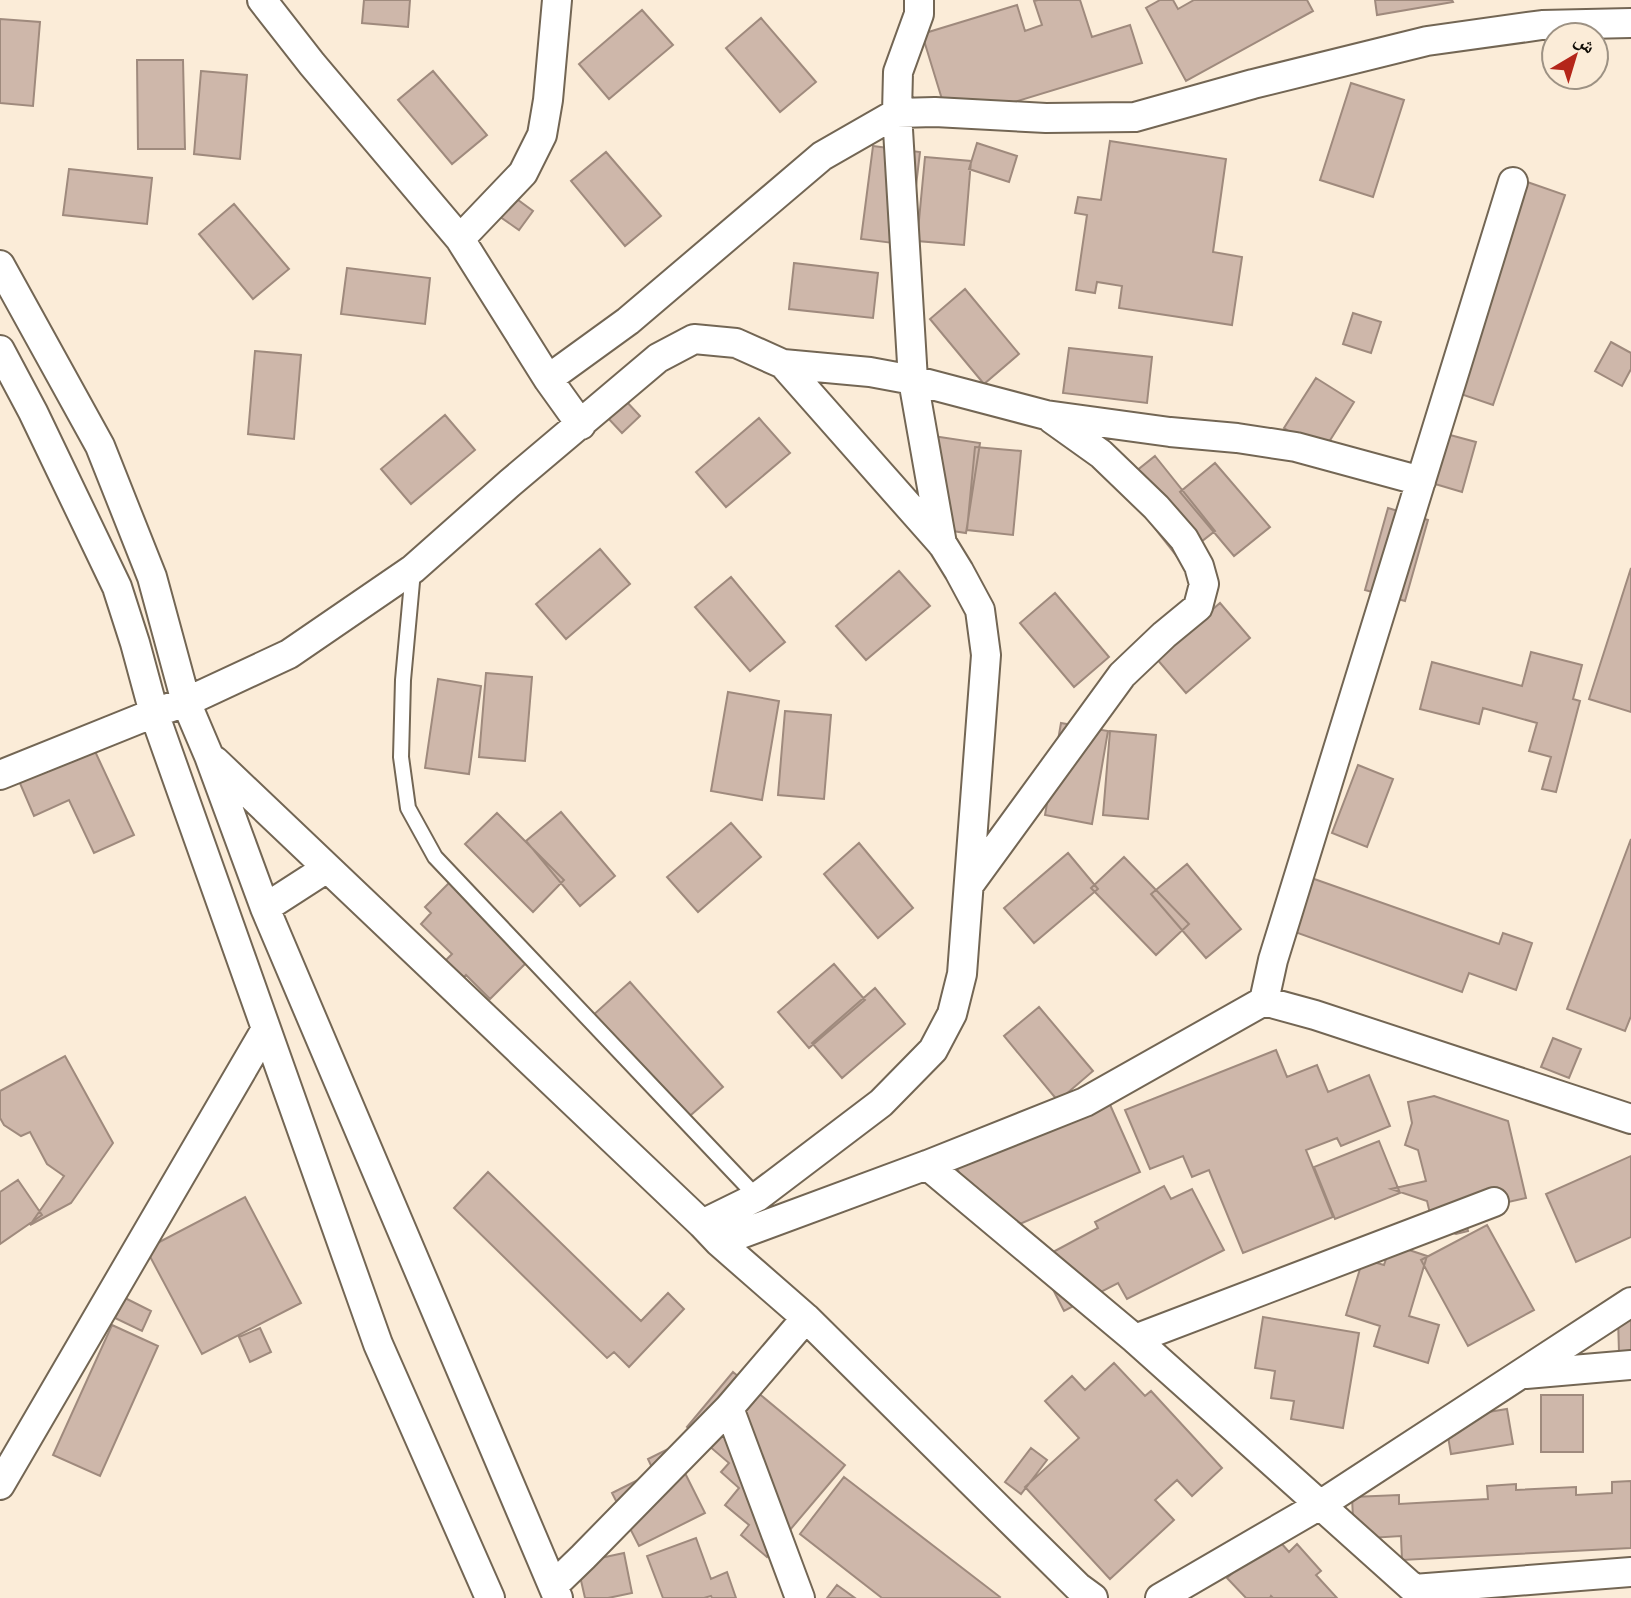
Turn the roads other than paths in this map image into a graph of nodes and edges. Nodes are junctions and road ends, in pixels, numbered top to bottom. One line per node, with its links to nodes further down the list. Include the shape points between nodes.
1 (262, 0): 7 (street)
2 (557, 0): 7 (street, via 542,135 523,173)
3 (919, 0): 5 (street, via 919,14 898,72)
4 (1631, 23): 5 (street, via 1542,26 1426,41 1135,117)
5 (897, 113): 11 (street, via 822,156 628,321); 12 (street)
6 (1513, 182): 15 (street)
7 (460, 239): 11 (street)
8 (0, 265): 18 (street, via 100,446 152,578)
9 (0, 350): 19 (street, via 117,587)
10 (783, 364): 12 (street); 14 (street, via 736,343 694,339 657,358); 16 (street)
11 (548, 379): 14 (street)
12 (913, 380): 13 (street); 16 (street)
13 (1046, 415): 15 (street, via 1296,447); 24 (street, via 1101,454 1156,507 1184,539 1204,584 1198,607 1122,675)
14 (581, 425): 17 (street)
15 (1421, 481): 26 (street, via 1273,960)
16 (943, 545): 24 (street, via 981,610 986,655)
17 (413, 569): 18 (street, via 289,653); 30 (lane, via 401,757 408,808 435,857)
18 (186, 702): 19 (street); 20 (street)
19 (154, 713): 21 (street); 22 (street)
20 (209, 756): 21 (street); 23 (street); 25 (street)
21 (173, 765): 27 (street)
22 (0, 775)
23 (327, 868): 25 (street); 32 (street)
24 (969, 885): 30 (street, via 962,974 952,1014 933,1050 881,1104)
25 (265, 908): 42 (street)
26 (1265, 1001): 28 (street); 29 (street, via 1085,1102)
27 (266, 1028): 39 (street); 45 (street, via 379,1344)
28 (1631, 1119)
29 (927, 1166): 32 (street); 35 (street)
30 (757, 1197): 32 (street)
31 (1494, 1202): 35 (street)
32 (711, 1233): 34 (street)
33 (1631, 1302): 37 (street)
34 (806, 1318): 38 (street); 43 (street)
35 (1135, 1339): 40 (street)
36 (1631, 1365): 37 (street)
37 (1521, 1375): 40 (street)
38 (729, 1408): 42 (street, via 583,1558); 46 (street)
39 (0, 1485)
40 (1320, 1505): 44 (street); 47 (street)
41 (1631, 1572): 44 (street)
42 (556, 1592)
43 (1081, 1594)
44 (1419, 1594)
45 (491, 1598)
46 (800, 1598)
47 (1160, 1598)

